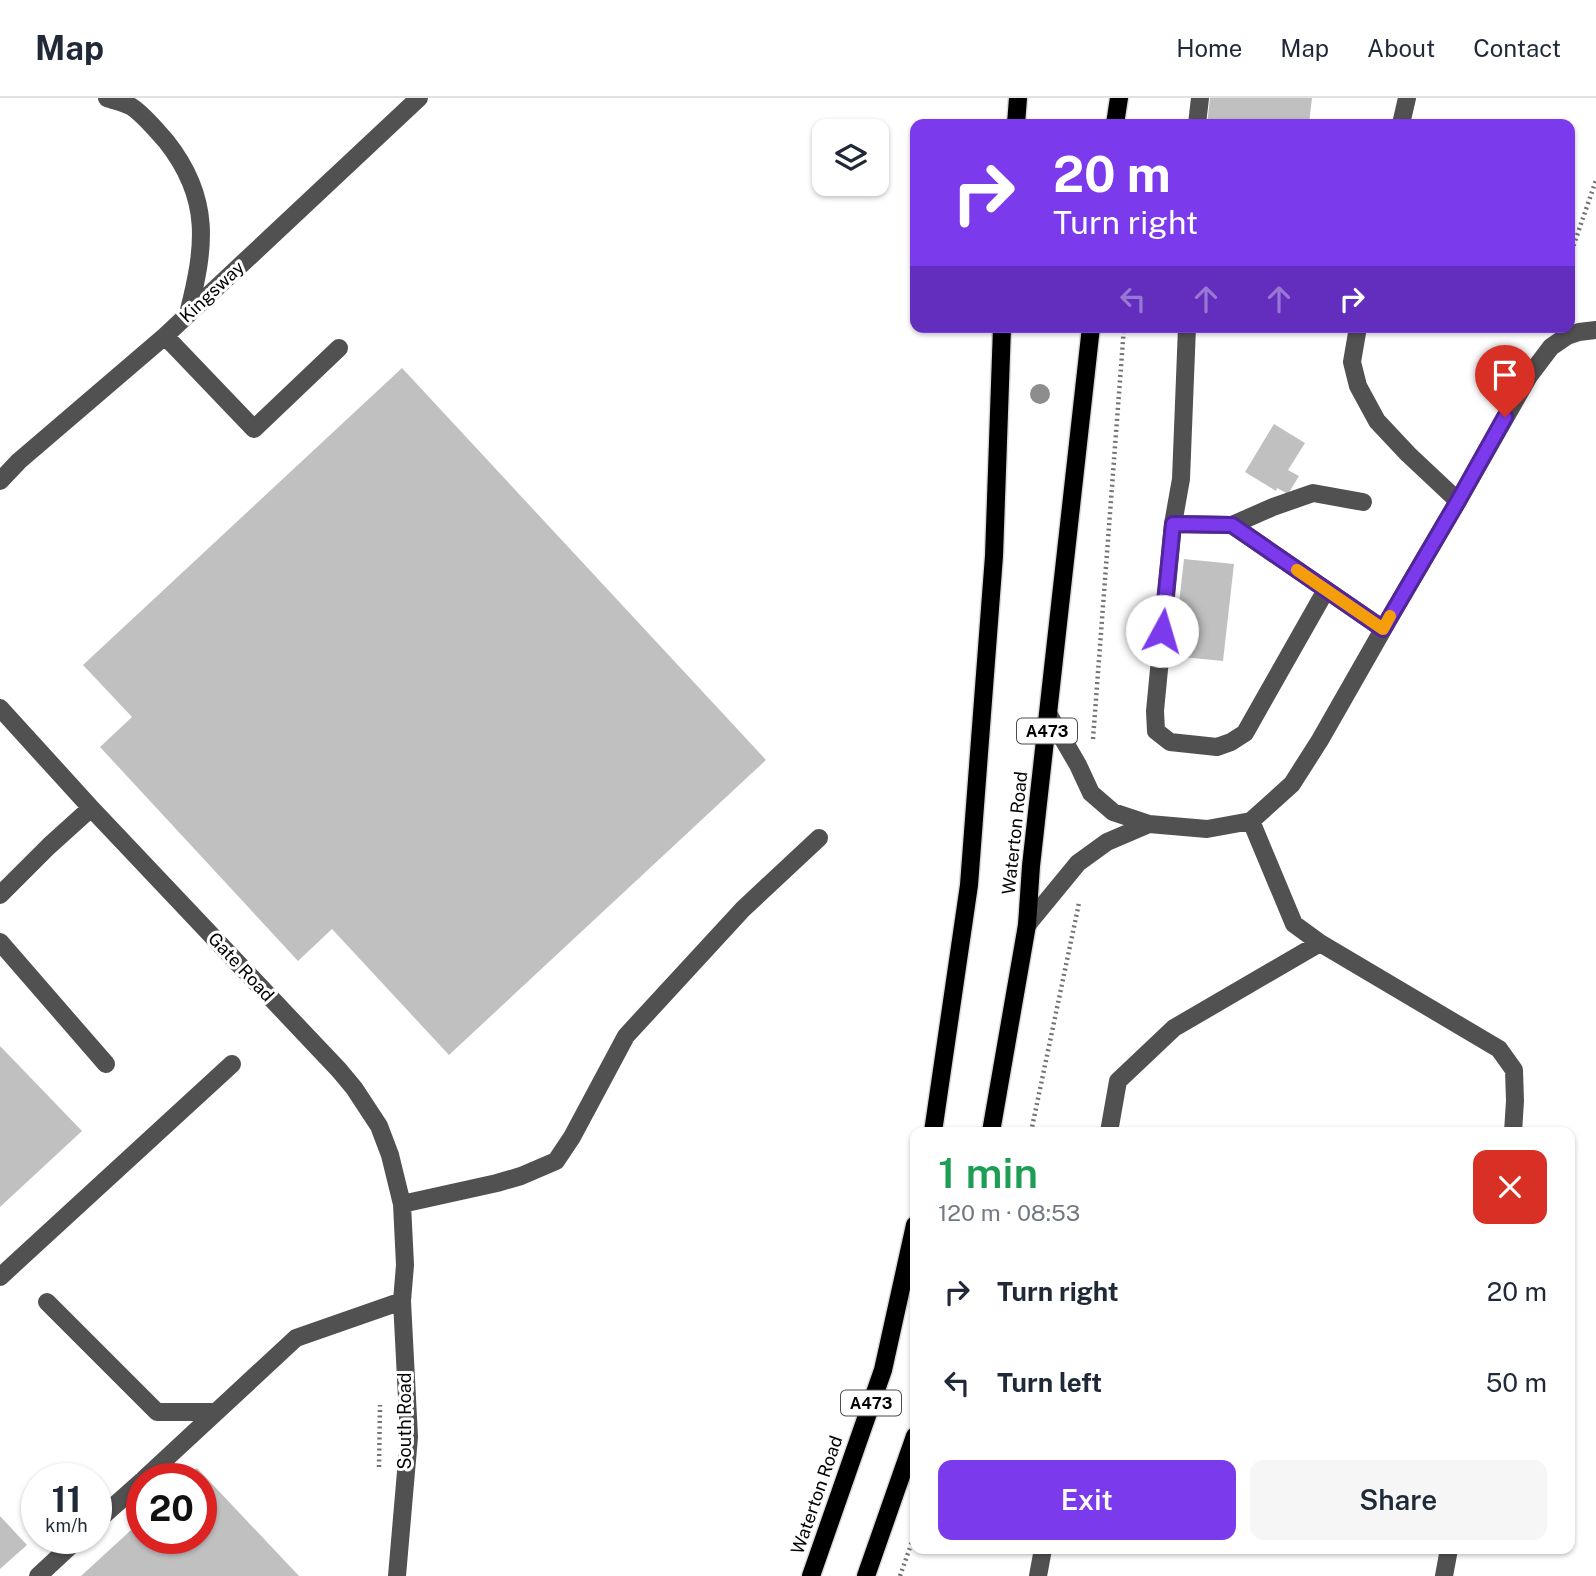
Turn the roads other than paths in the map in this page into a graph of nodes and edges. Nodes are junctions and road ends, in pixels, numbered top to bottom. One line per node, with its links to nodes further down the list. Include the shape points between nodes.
1 (107, 98): 11 (street, via 132,107 158,131 194,186 202,242)
2 (419, 98): 11 (street, Kingsway)
3 (1018, 98): 7 (main road)
4 (1119, 98): 8 (main road)
5 (1200, 98): 9 (street)
6 (1407, 98): 10 (street)
7 (1016, 119)
8 (1116, 119)
9 (1198, 119)
10 (1402, 119)
11 (188, 314): 17 (street, Kingsway)
12 (1596, 330): 20 (street, via 1567,336 1551,347 1529,376)
13 (1002, 333): 38 (main road, via 994,556 969,885)
14 (1090, 333): 27 (main road, Waterton Road / A473)
15 (1187, 333): 22 (street, via 1181,479)
16 (1357, 333): 20 (street, via 1352,362 1358,386 1377,421)
17 (165, 336): 18 (street, via 254,429); 19 (street, Kingsway)
18 (340, 348)
19 (0, 481)
20 (1458, 501): 25 (street)
21 (1363, 502): 23 (street, via 1313,494)
22 (1173, 524): 23 (street); 24 (street, via 1154,711 1156,731 1170,742 1216,747 1245,733)
23 (1232, 525): 24 (street)
24 (1326, 590): 25 (street)
25 (1383, 629): 29 (street, via 1292,784)
26 (0, 708): 28 (street, Gate Road)
27 (1049, 715): 30 (street, via 1091,793 1113,812); 33 (main road, Waterton Road / A473)
28 (91, 808): 32 (street); 42 (street, Gate Road, via 354,1088 383,1135)
29 (1251, 821): 30 (street, via 1207,829); 35 (street, via 1294,924)
30 (1149, 824): 33 (street, via 1107,842 1078,863)
31 (819, 838): 42 (street, via 743,909 626,1036 556,1161 497,1183)
32 (0, 895)
33 (1027, 925): 39 (main road, Waterton Road / A473)
34 (0, 942): 36 (street)
35 (1320, 943): 40 (street, via 1174,1028 1118,1081); 41 (street, via 1499,1049 1514,1070)
36 (106, 1064)
37 (232, 1064): 45 (street)
38 (934, 1127)
39 (992, 1127)
40 (1110, 1127)
41 (1514, 1127)
42 (402, 1204): 44 (street, Gate Road)
43 (910, 1248): 58 (main road, Waterton Road / A473, via 883,1370)
44 (405, 1265): 47 (street, South Road)
45 (0, 1277)
46 (47, 1301): 48 (street, via 157,1412)
47 (402, 1301): 48 (street, via 296,1338); 57 (street, South Road, via 409,1437)
48 (216, 1412): 50 (street)
49 (910, 1450): 59 (main road, A473)
50 (161, 1463)
51 (126, 1495): 52 (street)
52 (112, 1508)
53 (62, 1554): 56 (street)
54 (1041, 1554): 60 (street)
55 (1447, 1554): 61 (street)
56 (38, 1576)
57 (397, 1576)
58 (811, 1576)
59 (866, 1576)
60 (1038, 1576)
61 (1444, 1576)

